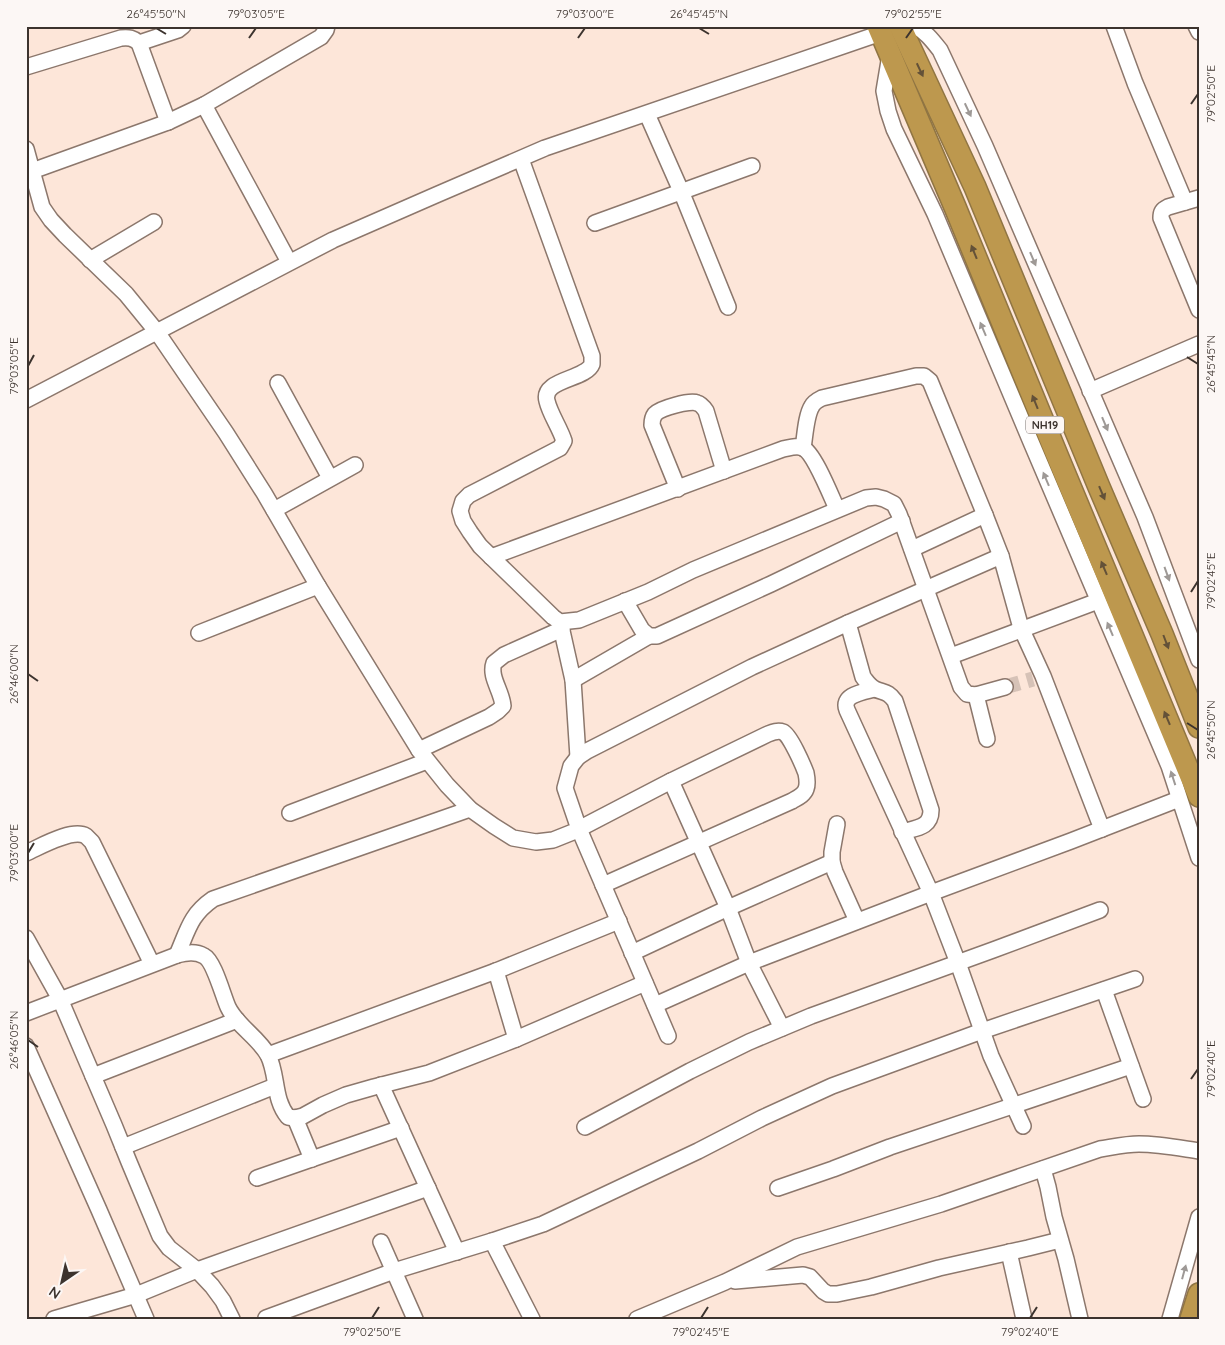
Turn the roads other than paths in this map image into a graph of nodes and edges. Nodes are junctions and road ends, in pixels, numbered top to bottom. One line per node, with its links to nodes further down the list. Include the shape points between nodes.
1 (182, 26): 8 (street)
2 (327, 26): 11 (street, via 321,36)
3 (915, 26): 29 (street, one-way to 29, via 930,36 940,50 989,155)
4 (1114, 26): 19 (street, via 1135,83)
5 (1196, 26): 7 (street)
6 (886, 28): 9 (highway, NH19); 12 (street); 58 (highway, NH19, one-way to 58, via 975,187)
7 (1199, 32)
8 (139, 43): 10 (street, via 129,37 121,38); 13 (street)
9 (890, 55): 46 (street, one-way to 9, via 935,214 894,129 884,91); 63 (highway, NH19, one-way to 9, via 1058,460)
10 (26, 67)
11 (204, 105): 13 (street); 23 (street)
12 (647, 114): 15 (street); 18 (street)
13 (168, 122): 17 (street)
14 (26, 149): 17 (street)
15 (521, 159): 23 (street); 42 (street, via 592,363 587,370 547,392 546,400 564,442 560,448 477,490 463,501 460,511 463,521)
16 (752, 166): 18 (street)
17 (32, 171): 22 (street, via 42,207)
18 (681, 191): 21 (street); 24 (street)
19 (1192, 200): 25 (street, via 1163,210 1161,218)
20 (154, 222): 22 (street)
21 (595, 223)
22 (90, 260): 26 (street, via 126,294)
23 (289, 262): 26 (street)
24 (728, 307)
25 (1199, 310)
26 (157, 332): 30 (street); 37 (street)
27 (1199, 344): 29 (street)
28 (278, 383): 34 (street)
29 (1090, 391): 53 (street, one-way to 53, via 1145,517)
30 (26, 400)
31 (803, 448): 33 (street, via 784,449); 36 (street, via 811,455); 38 (street, via 809,413 815,402 924,376 930,381)
32 (355, 464): 34 (street)
33 (724, 471): 35 (street); 35 (street, via 702,406 690,402 661,410 652,418 652,425)
34 (330, 478): 37 (street)
35 (678, 489): 42 (street)
36 (837, 509): 39 (street, via 876,497 894,504); 45 (street)
37 (274, 510): 43 (street)
38 (985, 515): 40 (street); 41 (street)
39 (902, 520): 40 (street); 51 (street, via 666,633)
40 (912, 549): 44 (street)
41 (1001, 556): 44 (street); 49 (street)
42 (491, 557): 48 (street)
43 (318, 586): 50 (street); 60 (street)
44 (926, 589): 47 (street); 52 (street)
45 (626, 601): 48 (street); 51 (street, via 642,630)
46 (1098, 601): 49 (street); 63 (street, one-way to 46, via 1169,766)
47 (848, 623): 56 (street, via 863,677); 61 (street, via 752,667)
48 (561, 625): 54 (street); 60 (street, via 494,663 492,673 503,698 503,706 498,712)
49 (1021, 628): 52 (street); 68 (street, via 1038,677)
50 (199, 633)
51 (649, 636): 54 (street)
52 (950, 656): 57 (street, via 961,687 967,694)
53 (1199, 660)
54 (573, 680): 61 (street)
55 (1004, 687): 57 (street)
56 (874, 689): 69 (street, via 851,697 845,705); 69 (street, via 891,694 895,701 931,810 929,822)
57 (976, 695): 59 (street)
58 (1199, 726)
59 (987, 740)
60 (423, 756): 64 (street); 65 (street)
61 (578, 757): 67 (street, via 571,766 565,788)
62 (670, 781): 67 (street); 70 (street); 70 (street, via 776,731 788,736 806,773 806,790 800,796)
63 (1189, 797): 68 (street); 72 (street)
64 (470, 808): 67 (street, via 514,838 536,842 552,840); 82 (street, via 214,899 193,918)
65 (290, 813)
66 (837, 824): 73 (street)
67 (579, 829): 74 (street)
68 (1102, 829): 75 (street)
69 (902, 832): 75 (street)
70 (699, 843): 74 (street); 76 (street)
71 (26, 853): 85 (street, via 66,836 85,835 92,842)
72 (1199, 858)
73 (832, 862): 76 (street); 79 (street)
74 (603, 885): 78 (street)
75 (931, 893): 79 (street); 84 (street)
76 (728, 908): 81 (street); 83 (street)
77 (1100, 910): 84 (street)
78 (618, 921): 81 (street); 86 (street)
79 (857, 922): 83 (street)
80 (26, 938): 90 (street)
81 (632, 953): 88 (street)
82 (177, 955): 85 (street); 93 (street, via 193,952 210,962 229,1010)
83 (749, 963): 91 (street); 94 (street)
84 (958, 963): 94 (street); 95 (street)
85 (152, 964): 90 (street)
86 (496, 971): 97 (street); 99 (street)
87 (1135, 979): 89 (street)
88 (645, 983): 91 (street); 97 (street)
89 (1104, 990): 95 (street); 100 (street)
90 (60, 999): 92 (street); 101 (street)
91 (654, 1005): 96 (street)
92 (26, 1013)
93 (238, 1020): 99 (street); 101 (street)
94 (782, 1028): 108 (street, via 690,1071)
95 (982, 1031): 105 (street); 119 (street, via 832,1086 543,1224)
96 (668, 1036)
97 (516, 1039): 102 (street, via 429,1073)
98 (26, 1046): 127 (street)
99 (268, 1055): 103 (street)
100 (1131, 1066): 104 (street); 105 (street)
101 (93, 1076): 110 (street)
102 (381, 1085): 106 (street); 109 (street)
103 (275, 1086): 106 (street, via 282,1110 288,1117); 110 (street)
104 (1143, 1099)
105 (1014, 1105): 107 (street); 116 (street)
106 (295, 1118): 112 (street)
107 (1023, 1126)
108 (584, 1127)
109 (401, 1128): 112 (street); 115 (street)
110 (123, 1147): 123 (street, via 160,1236 169,1248)
111 (1199, 1151): 113 (street, via 1152,1144 1120,1145)
112 (312, 1159): 114 (street)
113 (1043, 1170): 118 (street); 125 (street, via 796,1247)
114 (257, 1178)
115 (428, 1188): 121 (street); 123 (street)
116 (778, 1188)
117 (1199, 1217): 137 (street, one-way to 117)
118 (1060, 1240): 122 (street); 136 (street)
119 (492, 1241): 121 (street); 133 (street)
120 (381, 1242): 124 (street)
121 (457, 1252): 124 (street)
122 (1009, 1252): 125 (street, via 837,1294 828,1294 803,1275); 135 (street)
123 (196, 1270): 127 (street); 131 (street, via 212,1286)
124 (394, 1271): 128 (street); 132 (street)
125 (725, 1282): 134 (street)
126 (1199, 1294): 138 (highway)
127 (136, 1295): 129 (street); 130 (street)
128 (266, 1318)
129 (54, 1319)
130 (146, 1319)
131 (232, 1319)
132 (415, 1319)
133 (532, 1319)
134 (636, 1319)
135 (1024, 1319)
136 (1080, 1319)
137 (1170, 1319)
138 (1191, 1319)

